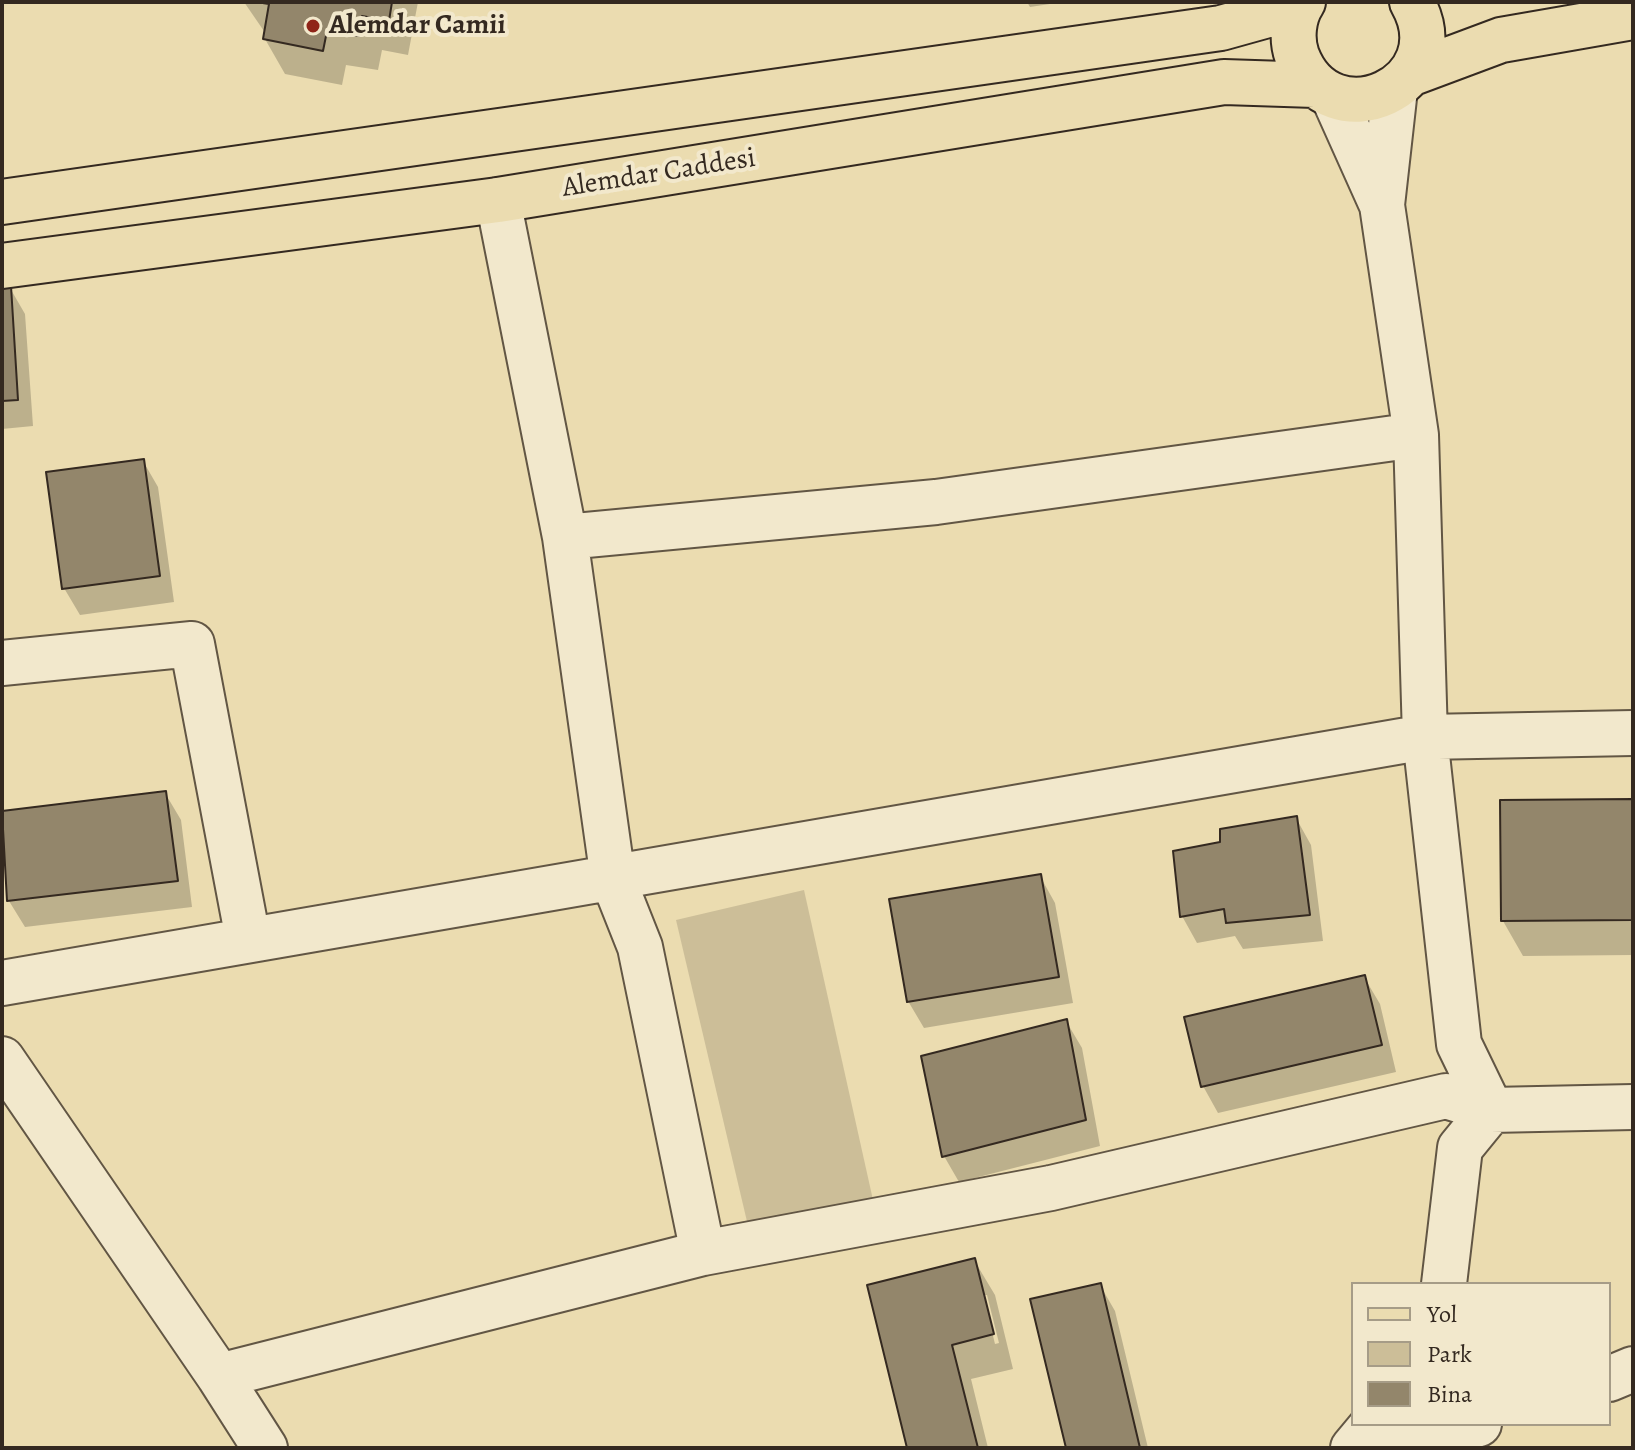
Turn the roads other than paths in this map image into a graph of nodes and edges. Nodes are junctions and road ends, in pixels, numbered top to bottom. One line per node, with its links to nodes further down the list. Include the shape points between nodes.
1 (1412, 2): 4 (main road, via 1423,34 1420,55)
2 (1301, 4): 5 (main road, via 1294,48 1302,68); 7 (main road, via 1205,30)
3 (1633, 17): 4 (main road, via 1501,40)
4 (1403, 82): 5 (main road, Alemdar Caddesi, via 1376,98 1354,100); 8 (street)
5 (1324, 90): 6 (main road, Alemdar Caddesi, via 1224,82); 8 (street)
6 (498, 200): 9 (main road, Alemdar Caddesi); 11 (street)
7 (2, 202)
8 (1382, 205): 10 (street)
9 (2, 266)
10 (1416, 435): 11 (street, via 936,502); 14 (street)
11 (565, 537): 15 (street)
12 (2, 663): 16 (street, via 192,644)
13 (1633, 733): 14 (street)
14 (1425, 737): 15 (street); 20 (street, via 1459,1044)
15 (613, 879): 16 (street); 21 (street, via 640,947)
16 (248, 939): 17 (street)
17 (2, 983)
18 (2, 1059): 24 (street)
19 (1633, 1107): 20 (street)
20 (1491, 1110): 21 (street, via 1446,1096 1051,1188); 22 (street, via 1460,1148)
21 (703, 1253): 24 (street)
22 (1444, 1282)
23 (1633, 1369): 25 (street)
24 (219, 1376): 28 (street)
25 (1611, 1378)
26 (1371, 1426): 29 (street)
27 (1472, 1426): 30 (street)
28 (265, 1448)
29 (1353, 1448)
30 (1392, 1448)

